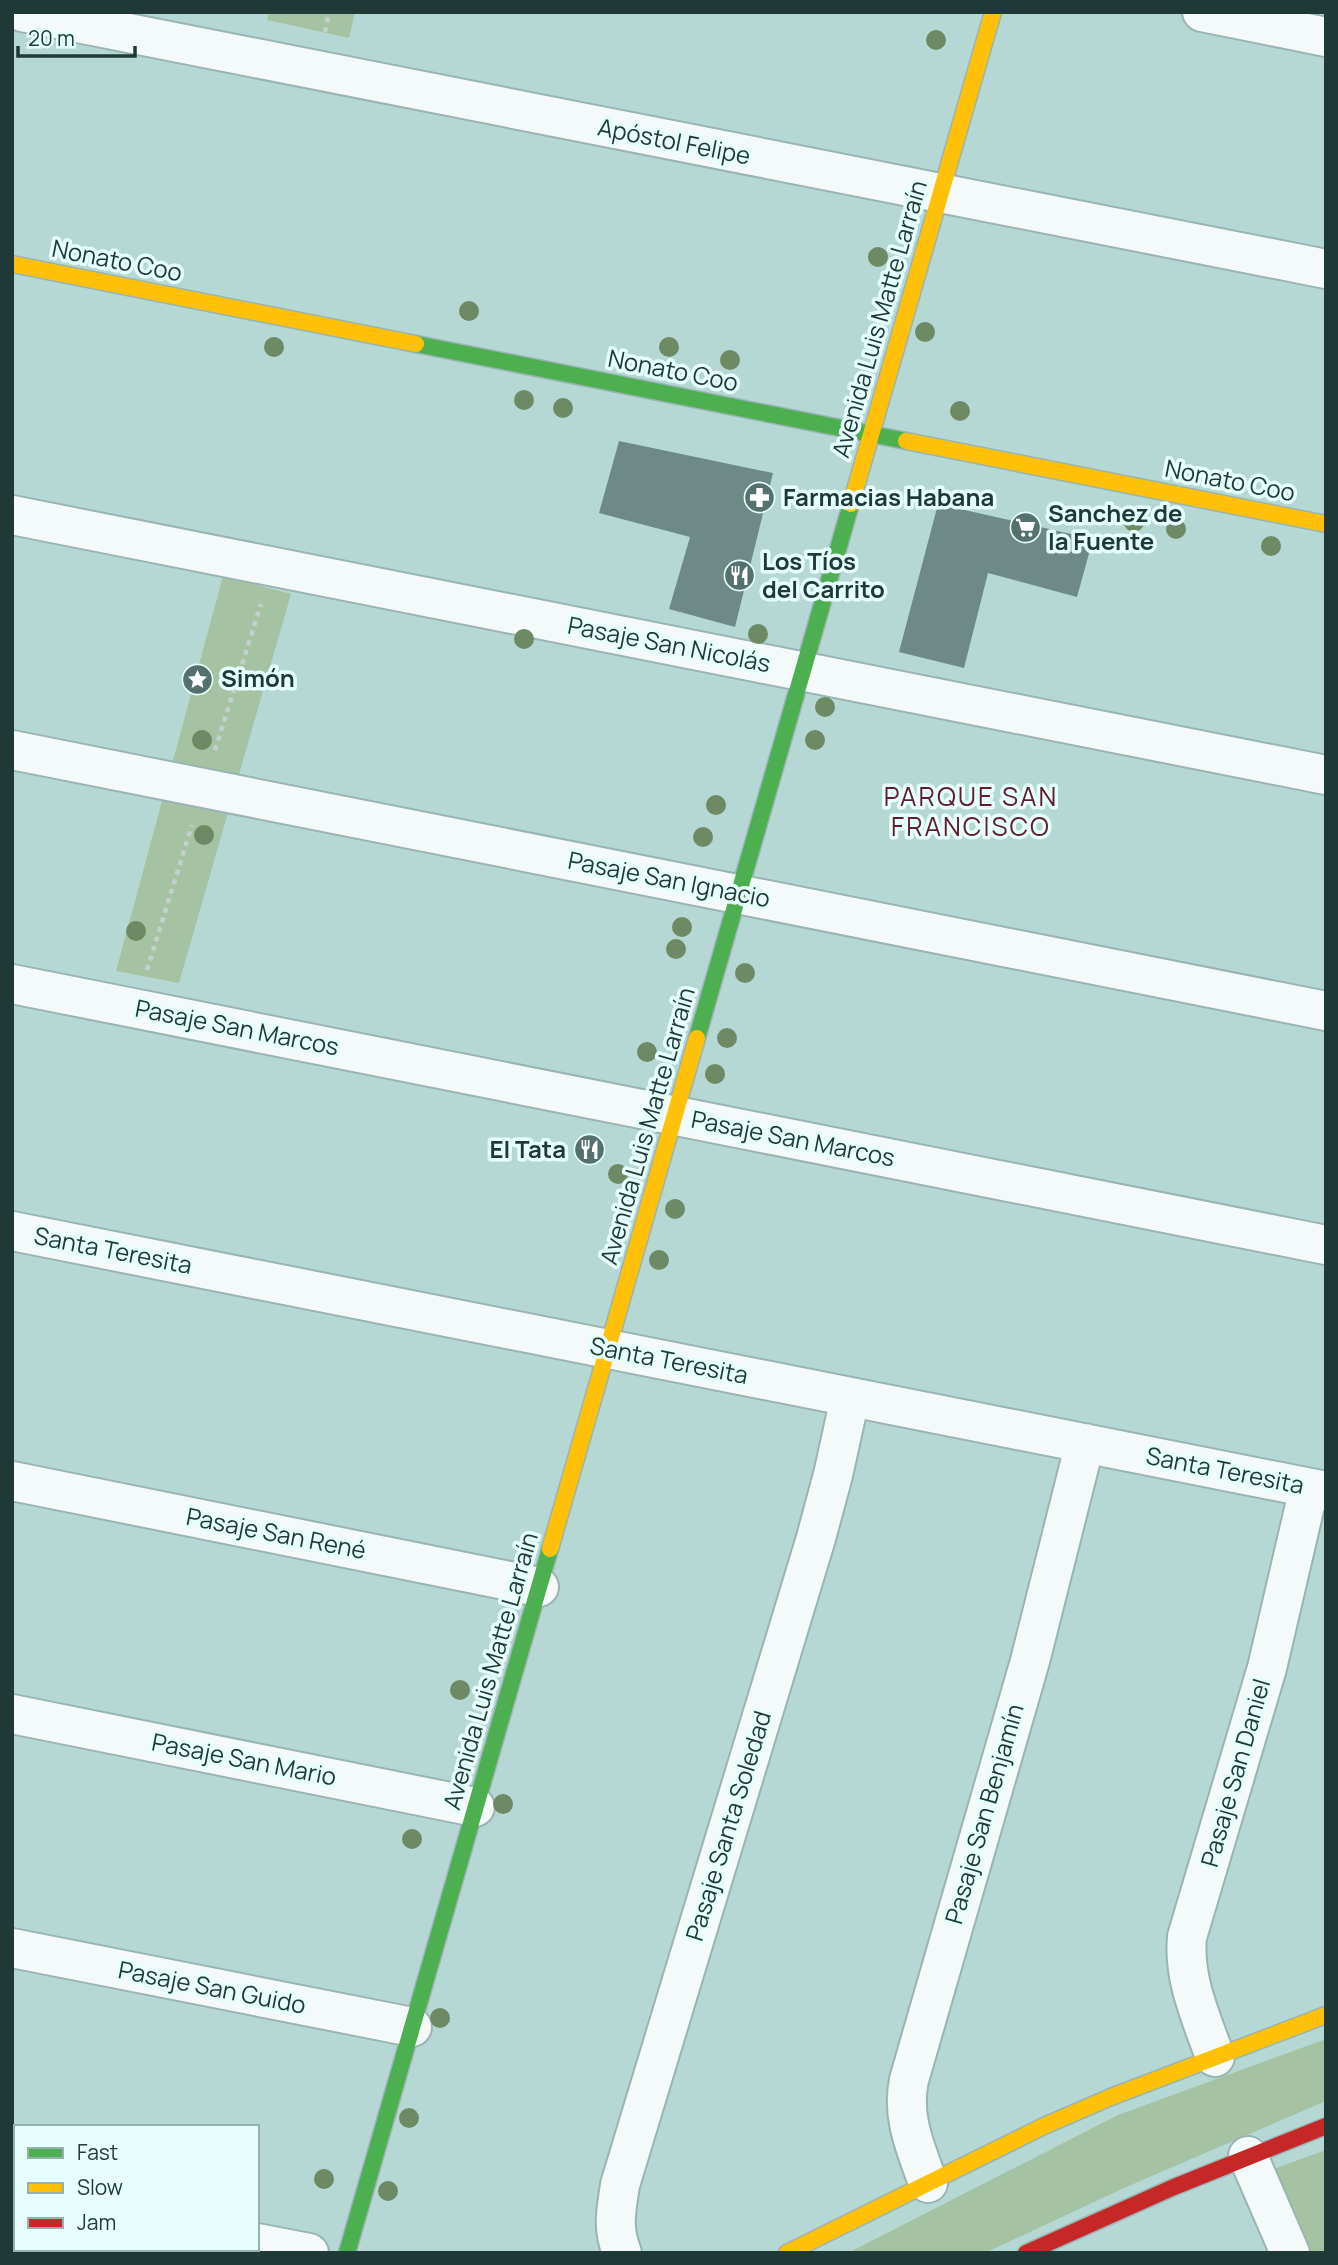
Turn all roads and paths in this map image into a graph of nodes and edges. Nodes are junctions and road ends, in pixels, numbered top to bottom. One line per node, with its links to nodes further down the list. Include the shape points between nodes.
1 (22, 12): 5 (street, Apóstol Felipe)
2 (993, 12): 5 (street, Avenida Luis Matte Larraín)
3 (1202, 12): 4 (street)
4 (1326, 37)
5 (940, 193): 7 (street, Apóstol Felipe); 8 (street, Avenida Luis Matte Larraín)
6 (12, 264): 8 (street, Nonato Coo)
7 (1326, 269)
8 (871, 433): 10 (street, Nonato Coo); 11 (street, Avenida Luis Matte Larraín)
9 (12, 514): 11 (street, Pasaje San Nicolás)
10 (1326, 524)
11 (802, 671): 13 (street, Pasaje San Nicolás); 14 (street, Avenida Luis Matte Larraín)
12 (12, 750): 14 (street, Pasaje San Ignacio)
13 (1326, 775)
14 (738, 894): 16 (street, Pasaje San Ignacio); 17 (street, Avenida Luis Matte Larraín)
15 (12, 984): 17 (street, Pasaje San Marcos)
16 (1326, 1011)
17 (674, 1115): 19 (street, Pasaje San Marcos); 20 (street, Avenida Luis Matte Larraín)
18 (12, 1231): 20 (street, Santa Teresita)
19 (1326, 1245)
20 (608, 1349): 21 (street, Santa Teresita); 25 (street, Avenida Luis Matte Larraín)
21 (850, 1398): 22 (street, Santa Teresita); 38 (street, Pasaje Santa Soledad, via 816,1538 621,2185 615,2218)
22 (1085, 1443): 24 (street, Santa Teresita); 34 (street, Pasaje San Benjamín, via 1030,1661 906,2094 908,2121)
23 (12, 1481): 25 (street, Pasaje San René)
24 (1318, 1489): 31 (street, Pasaje San Daniel, via 1187,1937 1188,1978)
25 (539, 1587): 27 (street, Avenida Luis Matte Larraín)
26 (12, 1714): 27 (street, Pasaje San Mario)
27 (475, 1807): 30 (street, Avenida Luis Matte Larraín)
28 (12, 1948): 30 (street, Pasaje San Guido)
29 (1326, 2015): 31 (street)
30 (412, 2028): 37 (street, Avenida Luis Matte Larraín)
31 (1215, 2057): 34 (street, via 1111,2096)
32 (1326, 2126): 33 (street)
33 (1248, 2156): 40 (street); 41 (street)
34 (928, 2183): 39 (street)
35 (259, 2242): 36 (street)
36 (309, 2253)
37 (347, 2253)
38 (622, 2253)
39 (787, 2253)
40 (1026, 2253)
41 (1290, 2253)

